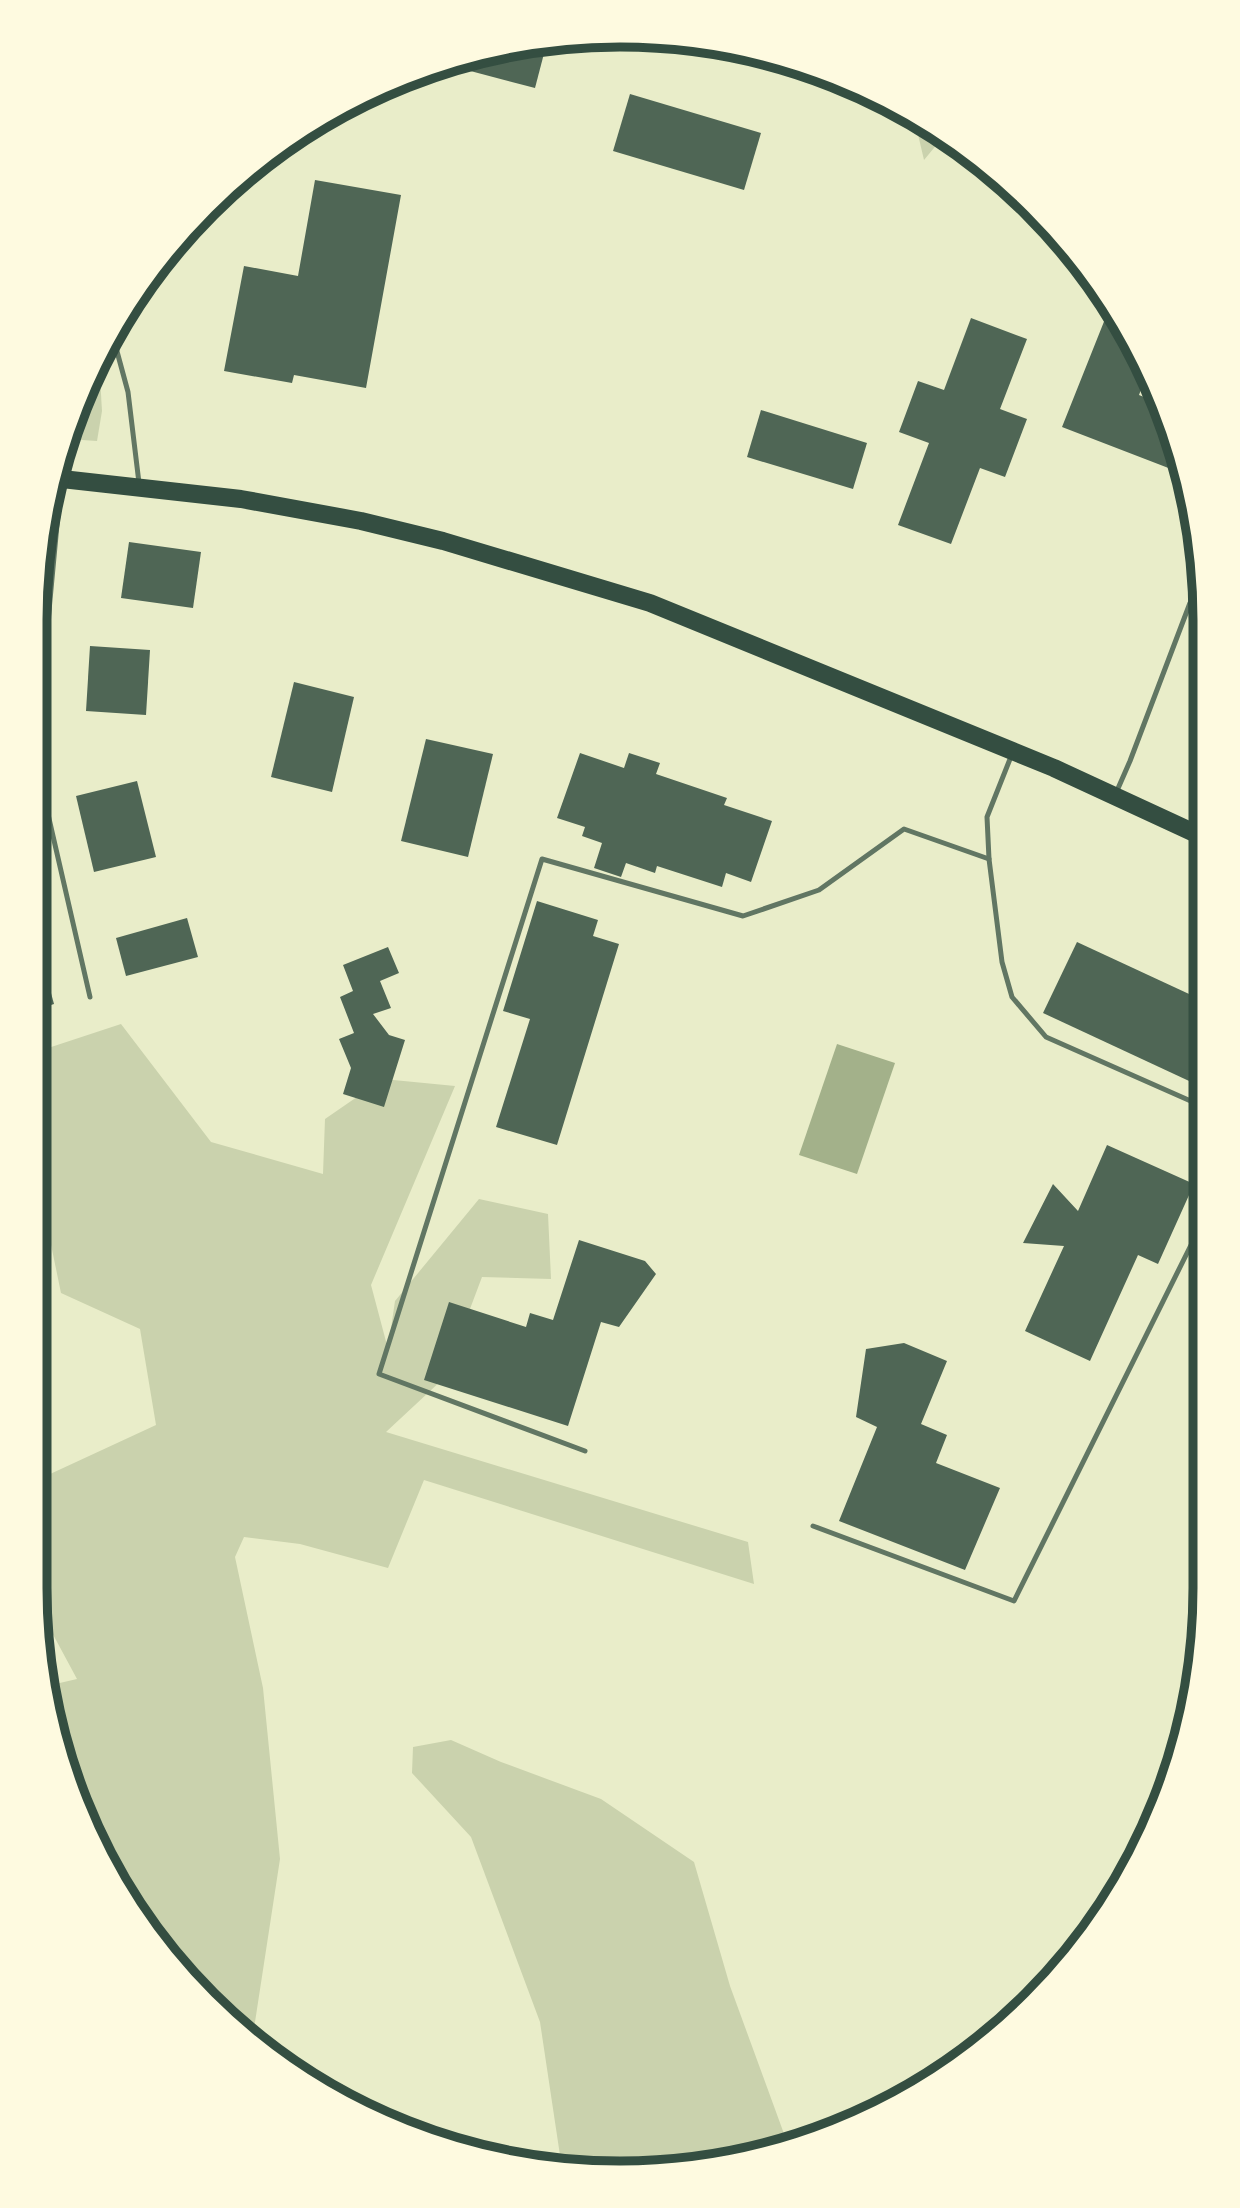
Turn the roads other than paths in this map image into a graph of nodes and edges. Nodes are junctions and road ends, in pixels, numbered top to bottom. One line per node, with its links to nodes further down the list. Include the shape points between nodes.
1 (116, 348): 3 (lane, via 128,392)
2 (65, 480): 3 (main road)
3 (140, 486): 7 (main road, via 361,521 552,573 650,603)
4 (53, 537): 6 (lane)
5 (1190, 603): 8 (lane)
6 (47, 612)
7 (1013, 751): 8 (main road); 11 (lane, via 987,817)
8 (1114, 796): 10 (main road)
9 (47, 810): 12 (lane)
10 (1193, 832)
11 (989, 859): 13 (lane, via 1002,962 1012,997 1046,1037); 15 (lane, via 904,829 819,890 743,916 542,859 379,1374)
12 (90, 997)
13 (1193, 1102)
14 (1193, 1241): 16 (lane, via 1014,1601)
15 (585, 1451)
16 (813, 1526)

